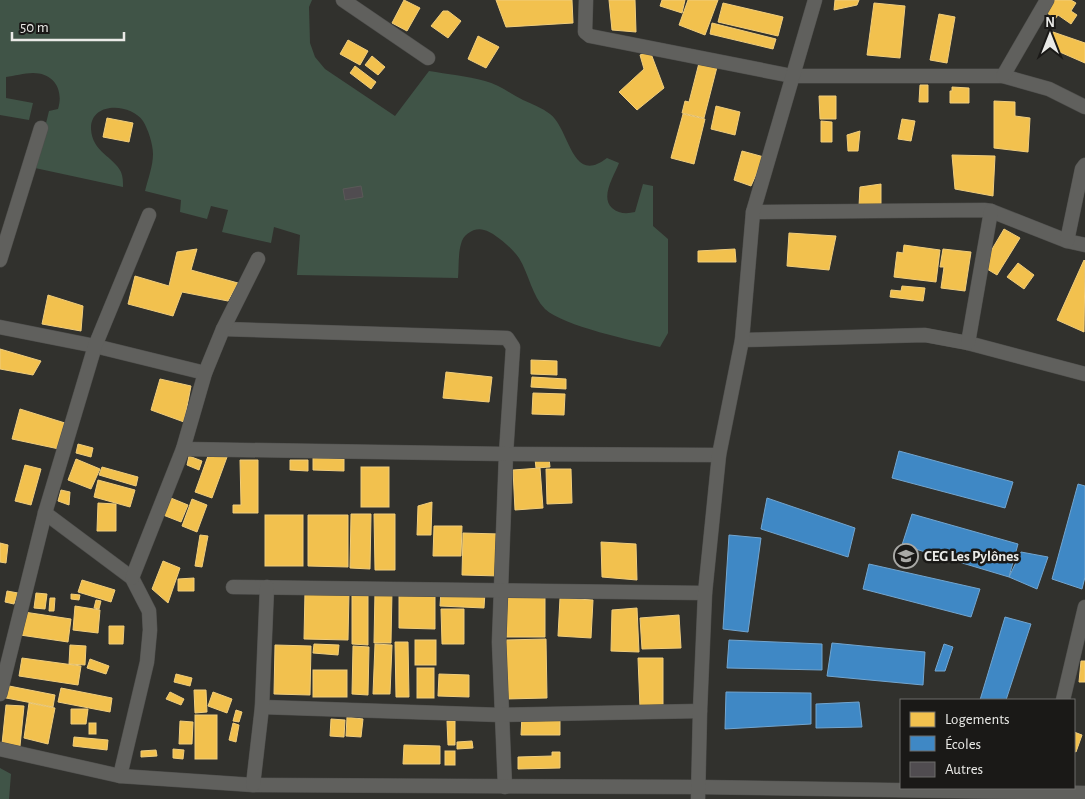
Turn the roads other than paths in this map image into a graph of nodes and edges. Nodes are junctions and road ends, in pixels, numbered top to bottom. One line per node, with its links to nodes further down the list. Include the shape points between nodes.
1 (343, 0): 5 (street)
2 (586, 0): 6 (street, via 585,32 590,36)
3 (815, 0): 6 (street)
4 (1047, 0): 7 (street)
5 (428, 58)
6 (792, 76): 7 (street); 12 (street)
7 (1003, 76): 8 (street, via 1049,89)
8 (1085, 108)
9 (41, 128): 17 (street)
10 (1085, 164): 14 (street)
11 (991, 211): 12 (street); 14 (street); 21 (street)
12 (753, 212): 20 (street)
13 (149, 215): 22 (street)
14 (1067, 240): 15 (street)
15 (1085, 245)
16 (258, 259): 19 (street)
17 (0, 260)
18 (0, 327): 22 (street)
19 (223, 329): 23 (street); 26 (street, via 507,338 512,346)
20 (742, 340): 21 (street, via 926,335); 27 (street)
21 (968, 343): 24 (street)
22 (95, 346): 23 (street); 28 (street)
23 (205, 373): 25 (street)
24 (1085, 374)
25 (182, 449): 26 (street); 29 (street)
26 (506, 454): 27 (street); 32 (street)
27 (719, 455): 33 (street)
28 (45, 513): 29 (street); 36 (street)
29 (132, 578): 42 (street, via 149,611 150,630 147,662)
30 (233, 587): 31 (street)
31 (267, 587): 32 (street); 38 (street)
32 (502, 590): 33 (street); 40 (street, via 499,642)
33 (705, 593): 39 (street)
34 (1085, 607): 35 (street)
35 (1082, 633): 37 (street)
36 (0, 694)
37 (1063, 699)
38 (262, 707): 40 (street); 43 (street)
39 (700, 711): 40 (street); 46 (street)
40 (501, 715): 44 (street)
41 (0, 749): 42 (street)
42 (120, 776): 43 (street)
43 (253, 785): 44 (street)
44 (505, 787): 46 (street)
45 (1042, 790): 46 (street); 47 (street)
46 (698, 793)
47 (1085, 793)

